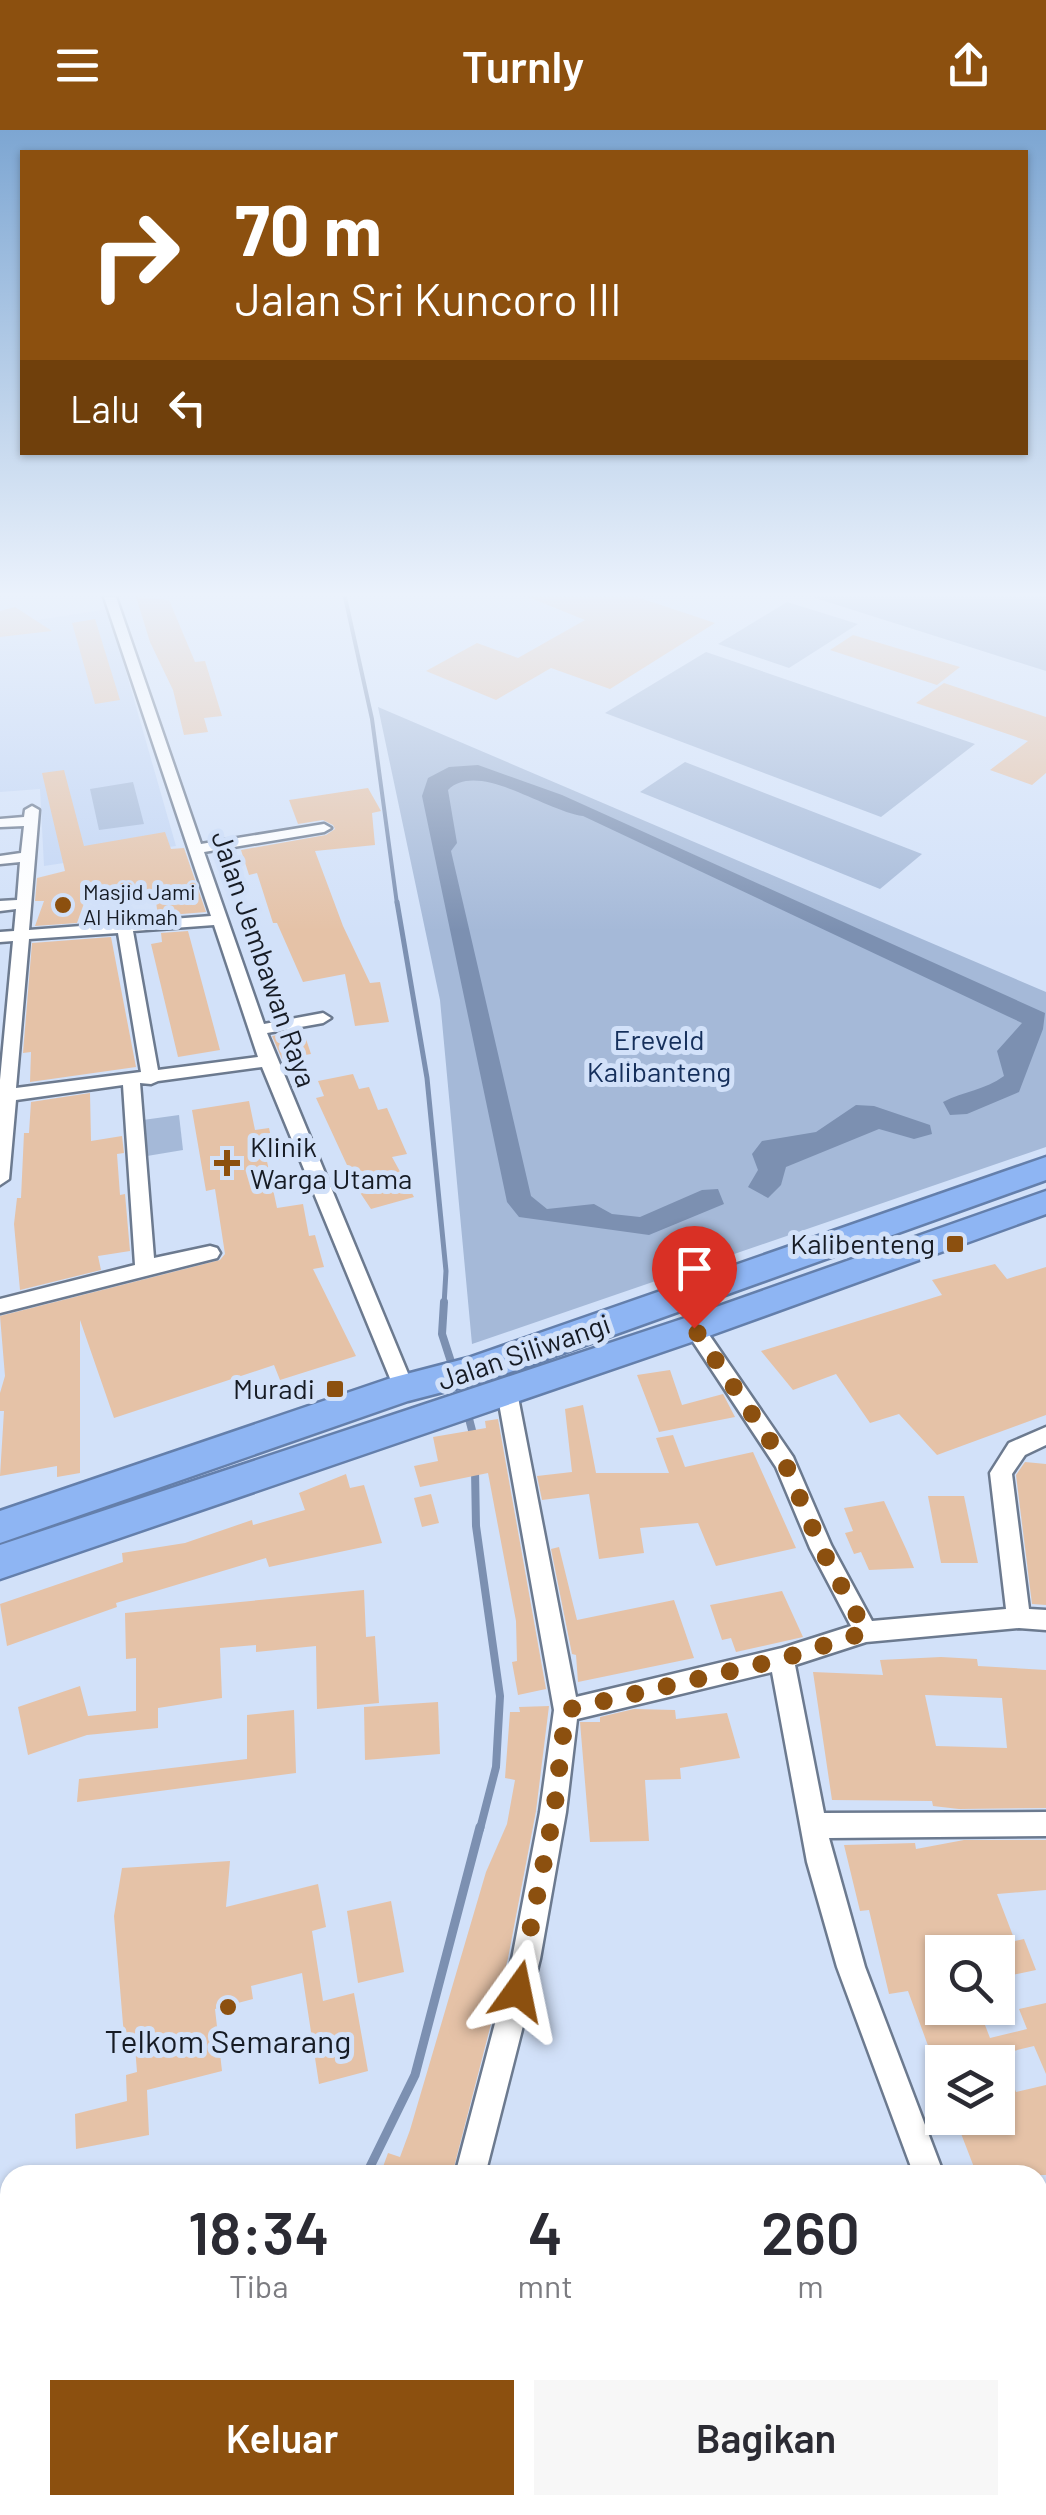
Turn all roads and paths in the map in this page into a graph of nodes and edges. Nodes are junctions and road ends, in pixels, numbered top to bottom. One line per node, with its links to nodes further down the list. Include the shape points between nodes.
1 (148, 708): 4 (street, Jalan Jembawan Raya)
2 (0, 824): 5 (street, via 32,816)
3 (324, 828): 4 (street)
4 (197, 849): 9 (street, Jalan Jembawan Raya)
5 (30, 857): 6 (street); 7 (street)
6 (0, 860)
7 (25, 904): 8 (street); 11 (street)
8 (0, 906)
9 (220, 920): 10 (street); 16 (street, Jalan Jembawan Raya)
10 (125, 929): 11 (street); 18 (street)
11 (20, 936): 12 (street); 13 (street)
12 (0, 938)
13 (9, 975): 15 (street)
14 (323, 1018): 16 (street)
15 (6, 1028): 19 (street)
16 (257, 1030): 17 (street, Jalan Jembawan Raya)
17 (268, 1062): 18 (street); 27 (street, Jalan Jembawan Raya)
18 (141, 1080): 19 (street); 24 (street)
19 (8, 1096): 21 (street)
20 (1046, 1168): 27 (highway, Jalan Siliwangi)
21 (0, 1180)
22 (1046, 1202): 26 (highway, Jalan Siliwangi)
23 (210, 1253): 24 (street)
24 (146, 1268): 25 (street)
25 (0, 1306)
26 (694, 1328): 27 (highway, Jalan Siliwangi); 33 (street, via 785,1463)
27 (457, 1392): 29 (highway, Jalan Siliwangi); 30 (highway, Jalan Siliwangi); 35 (street, Jalan Jembawan Raya)
28 (1046, 1434): 31 (street, via 1016,1450 1001,1473)
29 (0, 1527)
30 (0, 1562)
31 (1019, 1618): 32 (street); 33 (street)
32 (1046, 1620)
33 (866, 1632): 34 (street)
34 (782, 1659): 35 (street); 37 (street)
35 (566, 1710): 38 (street, Jalan Jembawan Raya, via 526,1959)
36 (1046, 1824): 37 (street)
37 (812, 1826): 39 (street, via 851,1966)
38 (473, 2165)
39 (925, 2165)

